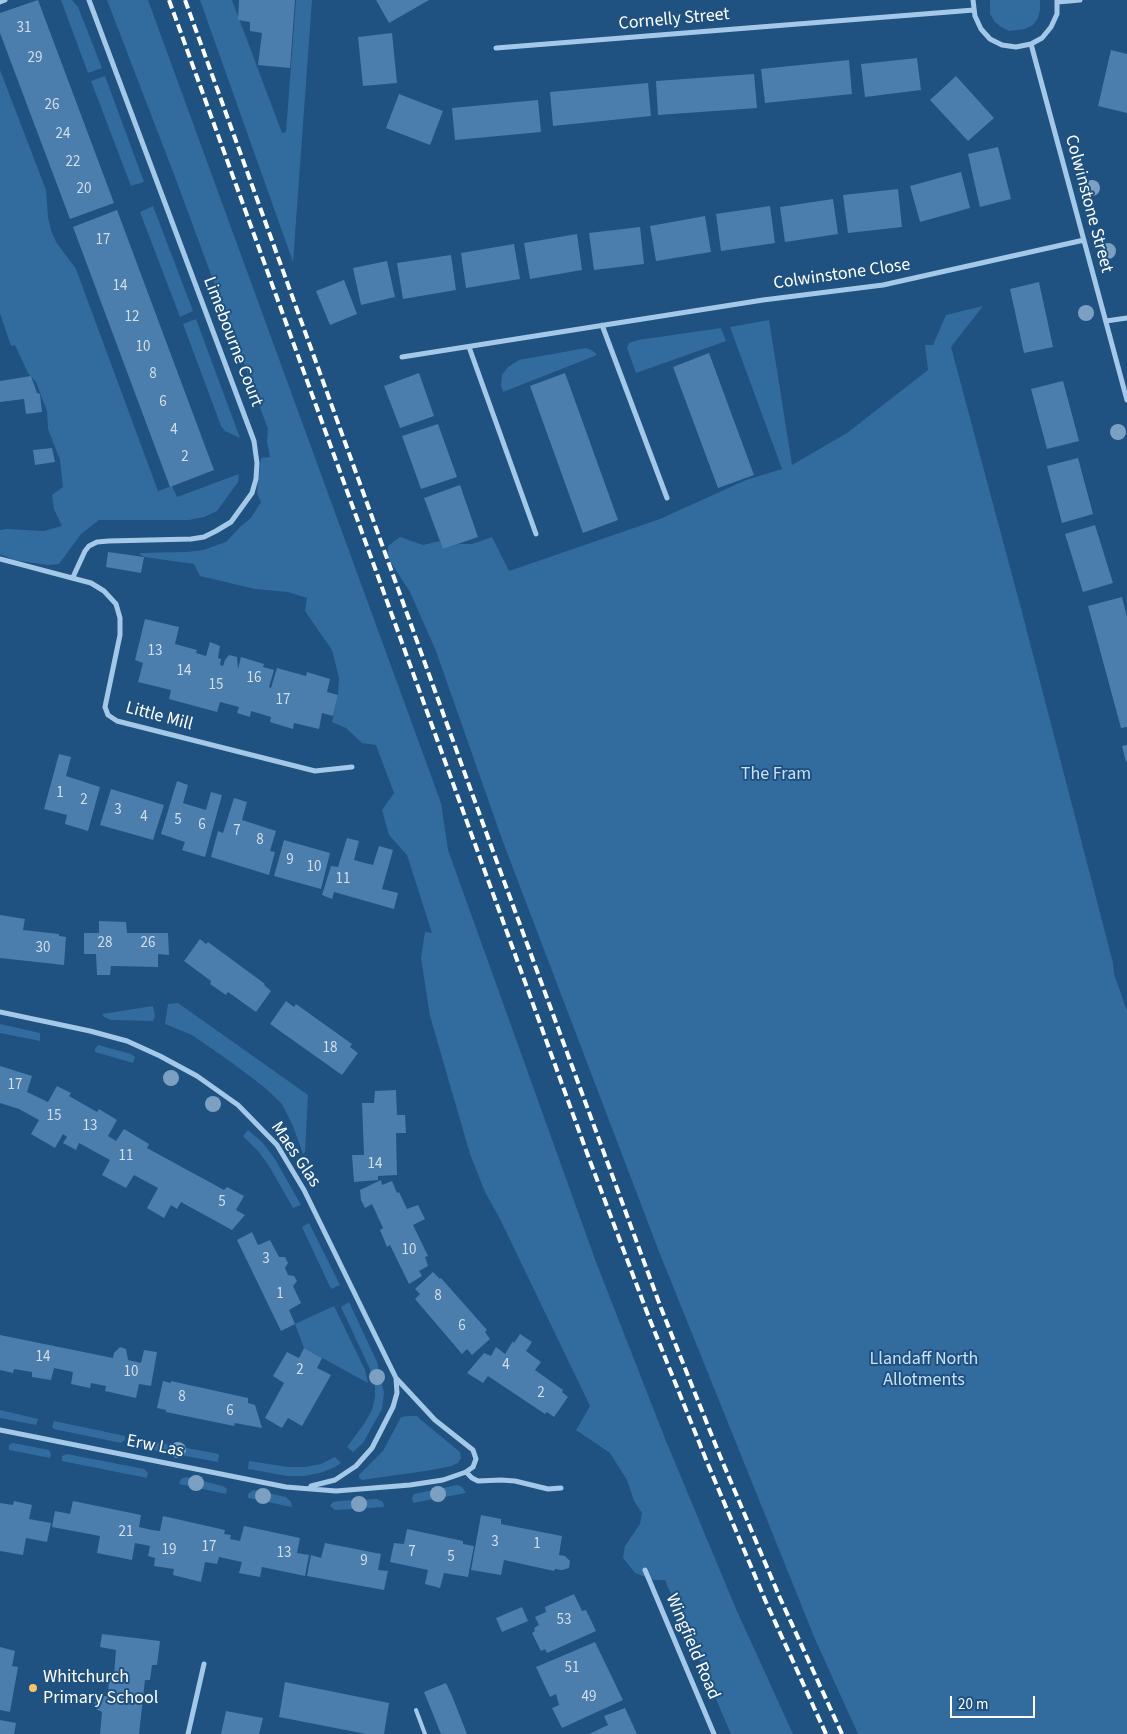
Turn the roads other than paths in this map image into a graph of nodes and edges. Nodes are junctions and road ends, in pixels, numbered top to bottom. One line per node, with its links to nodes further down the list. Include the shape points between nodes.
1 (5, 0): 6 (street)
2 (89, 0): 20 (street, Limebourne Court, via 254,441 257,462 252,493 230,522 216,531 191,540 97,542 85,551)
3 (973, 0): 7 (street)
4 (1080, 0): 5 (street)
5 (1058, 1): 8 (street, via 1051,27 1042,38)
6 (0, 2)
7 (974, 10): 8 (street, via 980,29 990,39 1016,47); 9 (street, Cornelly Street)
8 (1031, 44): 10 (street, Colwinstone Street)
9 (496, 48)
10 (1084, 240): 12 (street, Colwinstone Street); 13 (street, Colwinstone Close, via 883,285)
11 (1127, 318): 12 (street)
12 (1106, 321): 16 (street, Colwinstone Street)
13 (602, 325): 14 (street, Colwinstone Close); 17 (street)
14 (469, 347): 15 (street, Colwinstone Close); 18 (street)
15 (402, 357)
16 (1127, 400)
17 (667, 498)
18 (536, 534)
19 (0, 559): 20 (street, Little Mill)
20 (73, 577): 21 (street, Little Mill, via 104,591 116,604 120,618 120,635 105,707 108,715 117,721 315,770)
21 (352, 766)
22 (0, 1012): 23 (street, Maes Glas, via 127,1041 197,1076 238,1105 276,1145 304,1190)
23 (396, 1378): 25 (street, via 435,1420 472,1450 476,1459); 26 (street, Erw Las, via 393,1407 372,1448 356,1466 335,1480)
24 (0, 1430): 26 (street, Erw Las, via 265,1483)
25 (466, 1472): 26 (street, Erw Las, via 443,1480 410,1485 336,1491); 27 (street, via 478,1481 508,1480 548,1489)
26 (306, 1488)
27 (561, 1488)
28 (645, 1570): 33 (street, Wingfield Road)
29 (204, 1664): 31 (street)
30 (416, 1710): 32 (lane)
31 (188, 1734)
32 (425, 1734)
33 (714, 1734)

